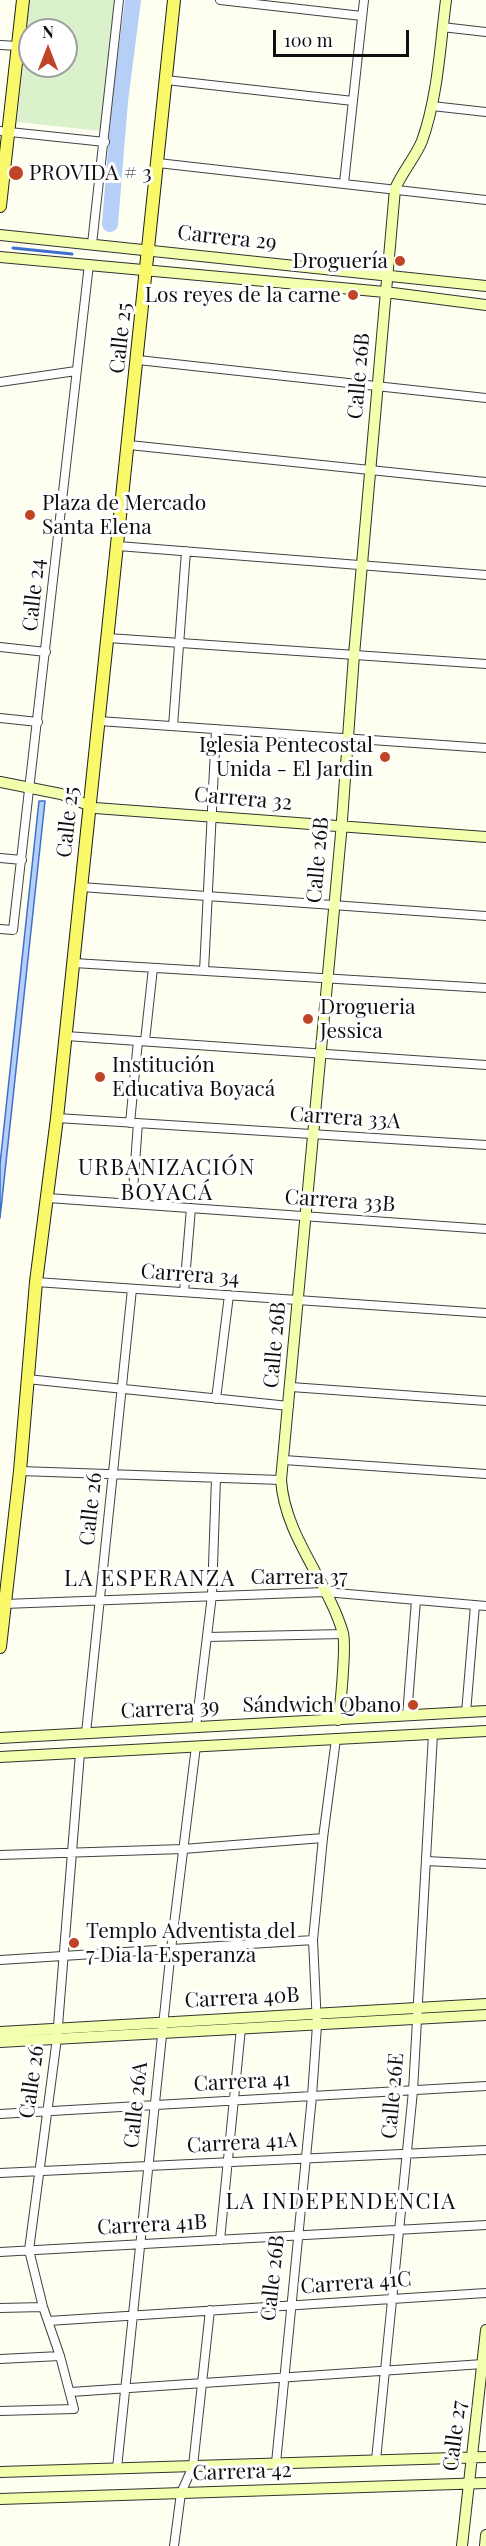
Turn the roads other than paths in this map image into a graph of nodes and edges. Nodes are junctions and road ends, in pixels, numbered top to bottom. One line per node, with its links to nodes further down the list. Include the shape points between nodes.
1 (23, 0): 8 (main road)
2 (119, 0): 18 (street)
3 (174, 0): 13 (main road, Calle 25)
4 (220, 0): 7 (street)
5 (364, 0): 7 (street)
6 (446, 0): 9 (street, Calle 26B)
7 (362, 16): 14 (street)
8 (21, 18)
9 (442, 27): 10 (street); 15 (street, Calle 26B)
10 (486, 32)
11 (0, 45): 12 (street)
12 (18, 46): 17 (main road)
13 (166, 80): 14 (street); 19 (main road, Calle 25)
14 (353, 101): 20 (street)
15 (432, 106): 16 (street); 21 (street, Calle 26B, via 421,142)
16 (486, 112)
17 (4, 132): 18 (street); 23 (main road)
18 (105, 142): 25 (street)
19 (158, 163): 20 (street); 26 (main road, Calle 25)
20 (344, 183): 21 (street)
21 (395, 189): 22 (street); 30 (street, Calle 26B)
22 (486, 200)
23 (0, 206)
24 (0, 235): 25 (street, Carrera 29)
25 (92, 244): 26 (street, Carrera 29)
26 (150, 250): 29 (main road, Calle 25); 30 (street, Carrera 29)
27 (0, 257): 28 (street, Carrera 29)
28 (90, 264): 29 (street, Carrera 29); 35 (street, Calle 24)
29 (147, 270): 32 (street, Carrera 29); 34 (main road, Calle 25)
30 (386, 273): 31 (street, Carrera 29); 32 (street, Calle 26B)
31 (486, 285)
32 (385, 292): 33 (street, Carrera 29); 37 (street, Calle 26B)
33 (486, 305)
34 (138, 360): 37 (street); 39 (main road, Calle 25)
35 (76, 371): 36 (street); 49 (street, Calle 24)
36 (0, 382)
37 (378, 387): 38 (street); 40 (street, Calle 26B)
38 (486, 398)
39 (129, 445): 40 (street); 42 (main road, Calle 25)
40 (371, 470): 41 (street); 44 (street, Calle 26B)
41 (486, 482)
42 (118, 546): 43 (street); 46 (main road, Calle 25)
43 (186, 551): 44 (street); 47 (street)
44 (362, 565): 45 (street); 50 (street, Calle 26B)
45 (486, 575)
46 (108, 638): 47 (street); 53 (main road, Calle 25)
47 (180, 643): 50 (street); 55 (street)
48 (0, 647): 49 (street)
49 (46, 652): 54 (street, Calle 24)
50 (354, 655): 51 (street); 57 (street, Calle 26B)
51 (486, 664)
52 (0, 718): 54 (street)
53 (99, 721): 55 (street); 61 (main road, Calle 25)
54 (38, 722): 60 (street, Calle 24)
55 (173, 726): 56 (street)
56 (216, 729): 57 (street); 62 (street)
57 (347, 739): 58 (street); 63 (street, Calle 26B)
58 (486, 748)
59 (0, 782): 60 (street, Carrera 32)
60 (34, 787): 61 (street, Carrera 32); 66 (street, Calle 24)
61 (90, 805): 62 (street, Carrera 32); 67 (main road, Calle 25)
62 (211, 816): 63 (street, Carrera 32); 68 (street)
63 (341, 827): 64 (street, Carrera 32); 69 (street, Calle 26B)
64 (486, 837)
65 (0, 858): 66 (street)
66 (22, 860): 71 (street, Calle 24, via 13,930)
67 (81, 887): 68 (street); 72 (main road, Calle 25)
68 (207, 896): 69 (street); 74 (street)
69 (334, 905): 70 (street); 75 (street, Calle 26B)
70 (486, 916)
71 (0, 929)
72 (74, 963): 73 (street); 77 (main road, Calle 25)
73 (153, 968): 74 (street); 78 (street)
74 (204, 971): 75 (street)
75 (328, 979): 76 (street); 79 (street, Calle 26B)
76 (486, 988)
77 (66, 1036): 78 (street); 81 (main road, Calle 25)
78 (141, 1041): 79 (street); 82 (street)
79 (321, 1053): 80 (street); 83 (street, Calle 26B)
80 (486, 1065)
81 (57, 1118): 82 (street, Carrera 33A); 85 (main road, Calle 25)
82 (134, 1123): 83 (street, Carrera 33A); 86 (street)
83 (313, 1134): 84 (street, Carrera 33A); 88 (street, Calle 26B)
84 (486, 1146)
85 (48, 1198): 86 (street, Carrera 33B); 90 (main road, Calle 25)
86 (132, 1204): 87 (street, Carrera 33B)
87 (191, 1208): 88 (street, Carrera 33B); 92 (street)
88 (305, 1217): 89 (street, Carrera 33B); 94 (street, Calle 26B)
89 (486, 1229)
90 (36, 1282): 91 (street, Carrera 34); 96 (main road, Calle 25)
91 (132, 1289): 92 (street, Carrera 34); 98 (street, Calle 26)
92 (184, 1292): 93 (street, Carrera 34)
93 (229, 1295): 94 (street, Carrera 34); 99 (street)
94 (299, 1300): 95 (street, Carrera 34); 97 (street, Calle 26B)
95 (486, 1313)
96 (27, 1379): 98 (street); 103 (main road, Calle 25)
97 (291, 1387): 100 (street); 101 (street, Calle 26B)
98 (121, 1389): 99 (street); 104 (street, Calle 26)
99 (216, 1399): 101 (street)
100 (486, 1401)
101 (289, 1406): 102 (street, Calle 26B)
102 (284, 1460): 105 (street); 107 (street, Calle 26B)
103 (20, 1471): 104 (street); 112 (main road, Calle 25)
104 (112, 1474): 106 (street); 110 (street, Calle 26)
105 (486, 1474)
106 (216, 1478): 107 (street); 109 (street)
107 (281, 1480): 108 (street, Calle 26B, via 288,1519)
108 (325, 1592): 109 (street, Carrera 37); 111 (street, Carrera 37); 115 (street, Calle 26B)
109 (212, 1595): 110 (street, Carrera 37); 116 (street)
110 (99, 1600): 112 (street, Carrera 37); 124 (street, Calle 26)
111 (416, 1600): 113 (street, Carrera 37); 120 (street)
112 (4, 1604): 117 (main road, Calle 25)
113 (475, 1605): 114 (street, Carrera 37); 119 (street)
114 (486, 1606)
115 (343, 1634): 116 (street); 121 (street, Calle 26B)
116 (207, 1637): 122 (street)
117 (0, 1647)
118 (486, 1711): 119 (street, Carrera 39)
119 (466, 1713): 120 (street, Carrera 39)
120 (407, 1716): 121 (street, Carrera 39)
121 (338, 1720): 122 (street, Carrera 39)
122 (196, 1726): 124 (street, Carrera 39)
123 (486, 1731): 125 (street, Carrera 39)
124 (86, 1733): 126 (street, Carrera 39)
125 (434, 1734): 127 (street, Carrera 39); 135 (street, Calle 26E)
126 (0, 1738)
127 (336, 1739): 128 (street, Carrera 39); 131 (street, Calle 26B)
128 (196, 1746): 129 (street, Carrera 39); 132 (street, Calle 26A)
129 (80, 1753): 130 (street, Carrera 39); 133 (street, Calle 26)
130 (0, 1757)
131 (322, 1838): 132 (street); 137 (street, Calle 26B)
132 (183, 1849): 133 (street); 138 (street, Calle 26A)
133 (72, 1852): 134 (street); 139 (street, Calle 26)
134 (0, 1856)
135 (426, 1861): 136 (street); 142 (street, Calle 26E)
136 (486, 1864)
137 (313, 1940): 138 (street); 144 (street, Calle 26B)
138 (171, 1949): 139 (street); 145 (street, Calle 26A)
139 (63, 1956): 140 (street); 148 (street, Calle 26)
140 (0, 1960)
141 (486, 2004): 142 (street, Carrera 40B)
142 (418, 2013): 143 (street, Carrera 40B); 144 (street, Carrera 40B); 151 (street, Calle 26E)
143 (486, 2015)
144 (316, 2020): 145 (street, Carrera 40B); 146 (street, Carrera 40B); 152 (street, Calle 26B)
145 (163, 2027): 146 (street, Carrera 40B); 148 (street, Carrera 40B); 154 (street, Calle 26A)
146 (241, 2028): 153 (street)
147 (0, 2032): 148 (street, Carrera 40B)
148 (57, 2033): 149 (street, Carrera 40B); 155 (street, Calle 26)
149 (0, 2042)
150 (486, 2086): 151 (street, Carrera 41)
151 (413, 2091): 152 (street, Carrera 41); 158 (street, Calle 26E)
152 (312, 2096): 153 (street, Carrera 41); 159 (street, Calle 26B)
153 (234, 2101): 154 (street, Carrera 41); 160 (street)
154 (154, 2105): 155 (street, Carrera 41); 161 (street, Calle 26A)
155 (46, 2111): 156 (street, Carrera 41); 162 (street, Calle 26)
156 (0, 2114)
157 (486, 2150): 158 (street, Carrera 41A)
158 (406, 2154): 159 (street, Carrera 41A); 165 (street, Calle 26E)
159 (305, 2158): 160 (street, Carrera 41A); 166 (street, Calle 26B)
160 (228, 2162): 161 (street, Carrera 41A); 167 (street)
161 (147, 2166): 162 (street, Carrera 41A); 168 (street, Calle 26A)
162 (39, 2171): 163 (street, Carrera 41A); 169 (street, Calle 26)
163 (0, 2173)
164 (486, 2224): 165 (street, Carrera 41B)
165 (399, 2230): 166 (street, Carrera 41B); 172 (street, Calle 26E)
166 (297, 2235): 167 (street, Carrera 41B); 173 (street, Calle 26B)
167 (220, 2240): 168 (street, Carrera 41B)
168 (140, 2244): 169 (street, Carrera 41B); 177 (street, Calle 26A)
169 (29, 2250): 170 (street, Carrera 41B); 174 (street, Calle 26)
170 (0, 2252)
171 (486, 2293): 172 (street, Carrera 41C)
172 (390, 2299): 173 (street, Carrera 41C); 183 (street, Calle 26E)
173 (290, 2305): 176 (street, Carrera 41C); 184 (street, Calle 26B)
174 (43, 2307): 175 (street); 178 (street, Calle 26)
175 (0, 2308)
176 (210, 2310): 177 (street, Carrera 41C); 185 (street)
177 (133, 2315): 178 (street, Carrera 41C); 186 (street, Calle 26A)
178 (48, 2321): 180 (street, Calle 26)
179 (486, 2330): 182 (street, Calle 27)
180 (60, 2356): 181 (street); 187 (street, Calle 26)
181 (0, 2359)
182 (483, 2364): 183 (street); 189 (street, Calle 27)
183 (384, 2371): 184 (street); 191 (street, Calle 26E)
184 (283, 2378): 185 (street); 192 (street, Calle 26B)
185 (201, 2383): 186 (street); 193 (street)
186 (126, 2388): 187 (street); 194 (street, Calle 26A)
187 (71, 2392): 188 (street, Calle 26, via 74,2409)
188 (0, 2411)
189 (473, 2457): 190 (street, Carrera 42); 191 (street, Carrera 42); 197 (street, Calle 27)
190 (486, 2457)
191 (376, 2460): 192 (street, Carrera 42)
192 (276, 2463): 193 (street, Carrera 42)
193 (193, 2466): 194 (street, Carrera 42); 198 (street)
194 (117, 2468): 195 (street, Carrera 42)
195 (0, 2472)
196 (486, 2483): 197 (street, Carrera 42)
197 (469, 2484): 198 (street, Carrera 42); 202 (street, Calle 27)
198 (181, 2493): 199 (street, Carrera 42); 201 (street)
199 (0, 2499)
200 (486, 2535): 203 (street)
201 (174, 2546)
202 (462, 2546)
203 (485, 2546)

